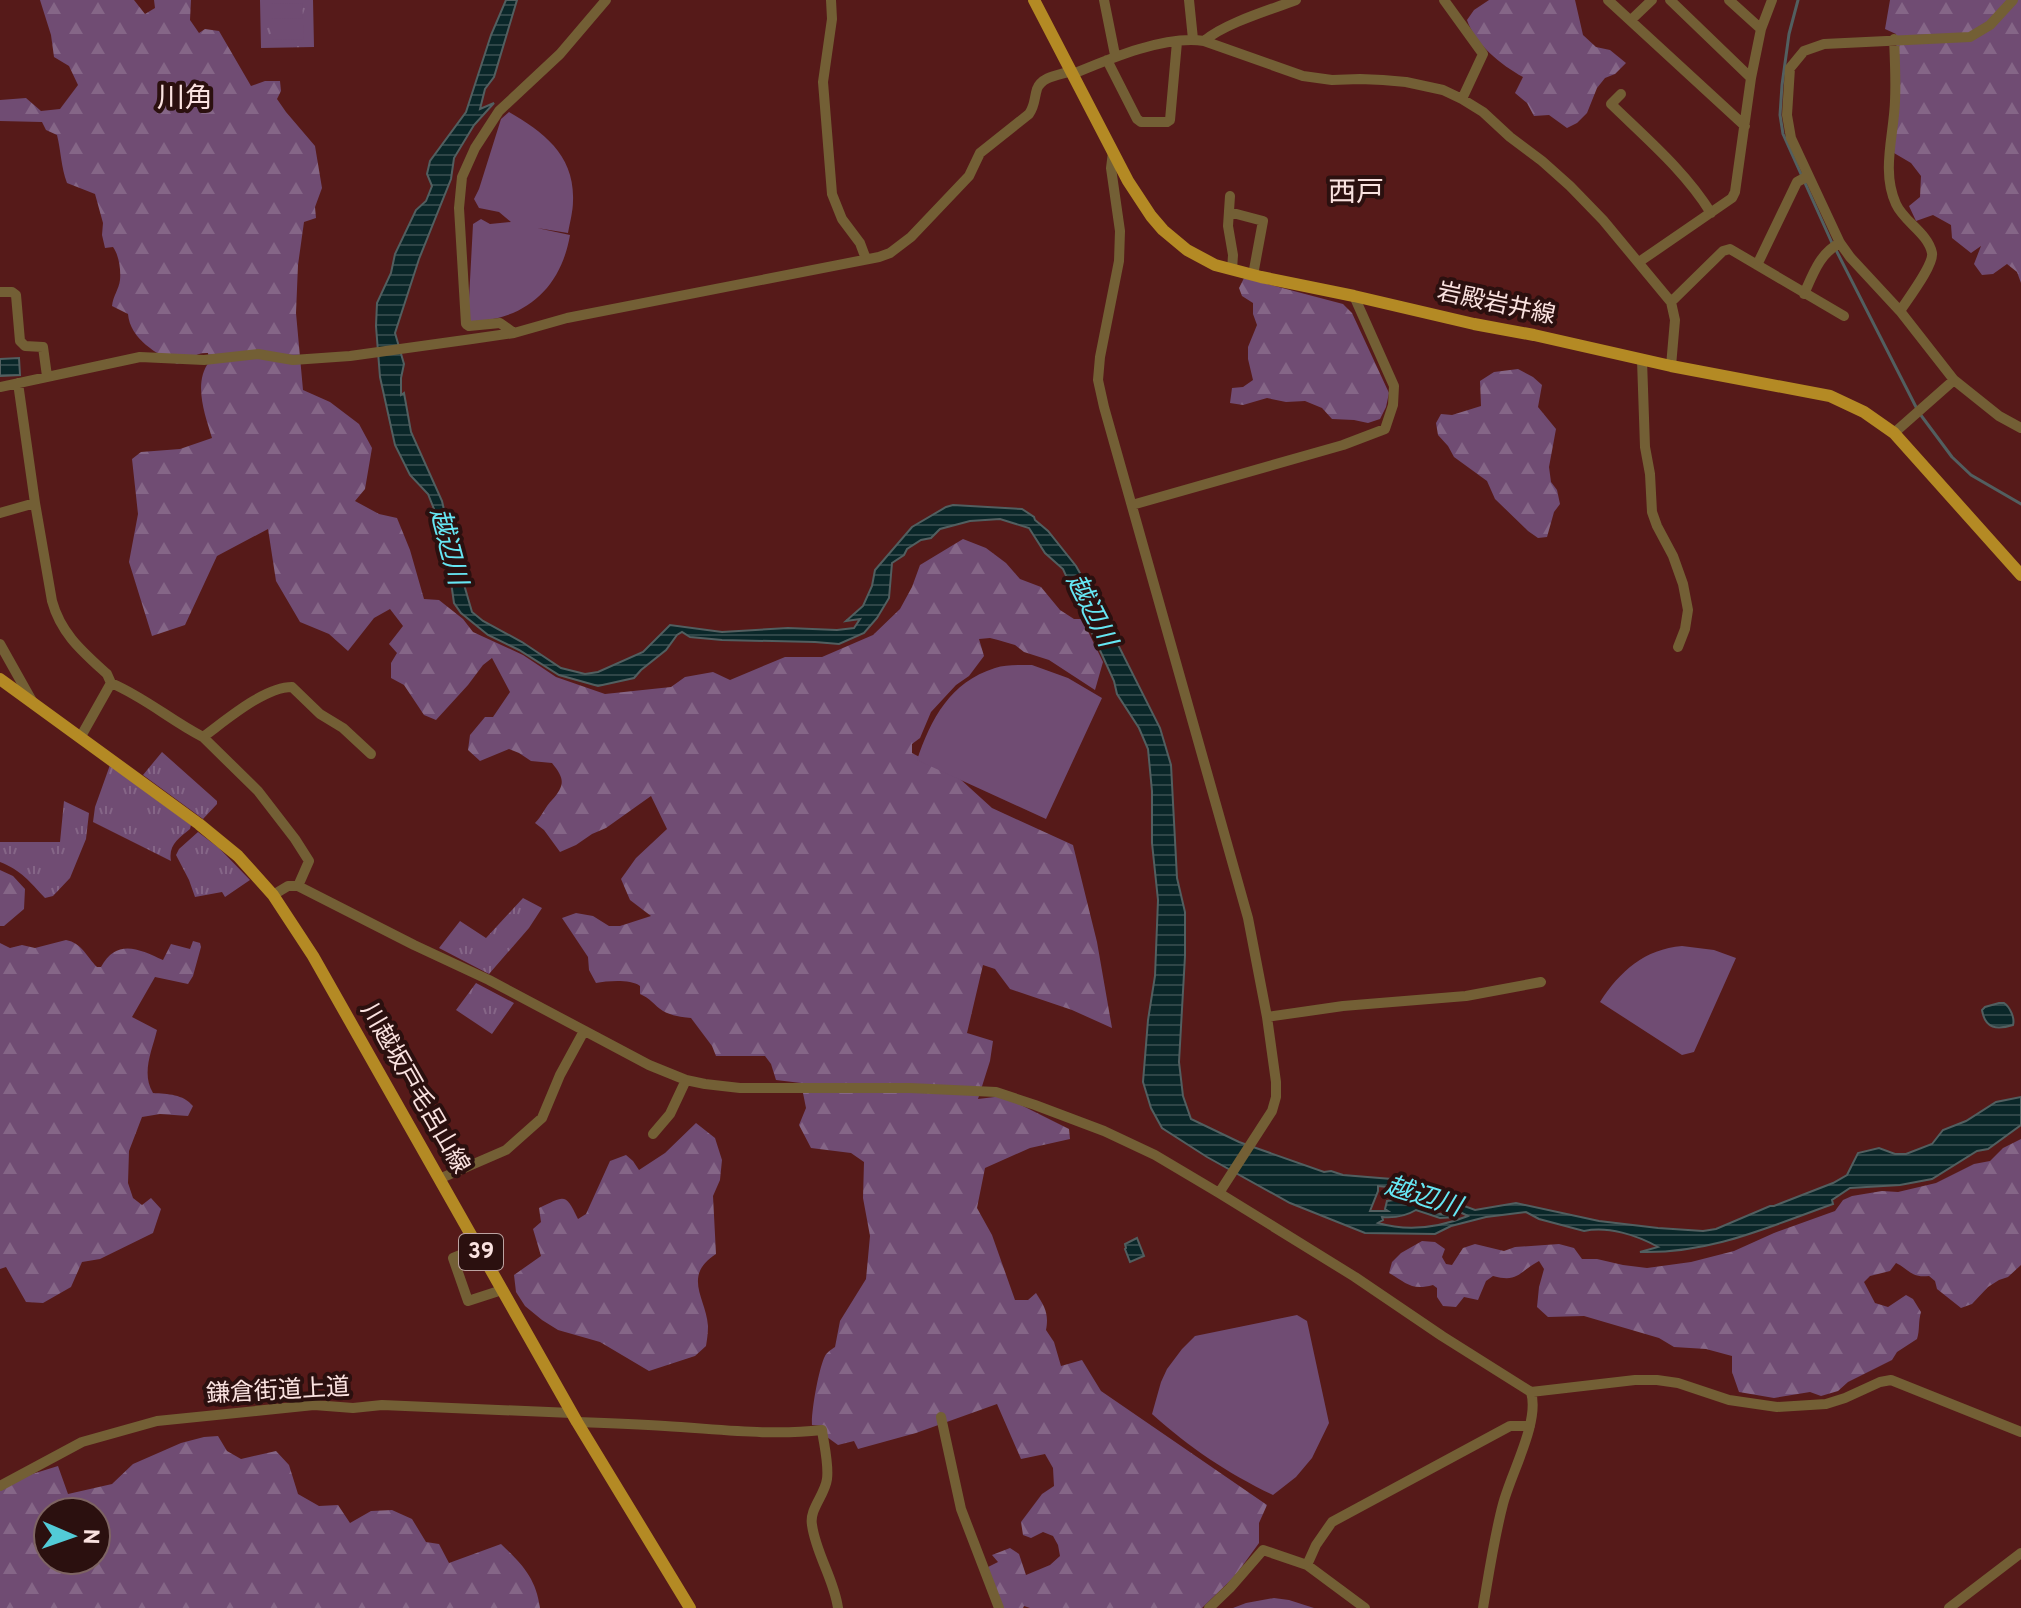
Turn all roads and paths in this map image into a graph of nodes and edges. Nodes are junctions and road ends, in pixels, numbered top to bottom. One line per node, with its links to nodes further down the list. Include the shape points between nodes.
1 (606, 0): 42 (street, via 560,54 499,111 462,177 466,324 500,323)
2 (831, 0): 31 (street, via 823,82 832,194)
3 (1034, 0): 20 (main road, 岩殿岩井線)
4 (1104, 0): 19 (street)
5 (1189, 0): 17 (street)
6 (1296, 0): 17 (street)
7 (1444, 0): 23 (street, via 1483,54)
8 (1608, 0): 14 (street)
9 (1652, 0): 14 (street)
10 (1670, 0): 21 (street)
11 (1729, 0): 15 (street)
12 (1772, 0): 15 (street)
13 (2013, 0): 16 (street, via 1970,37)
14 (1631, 20): 24 (street)
15 (1761, 29): 21 (street)
16 (1894, 39): 26 (street, via 1813,46 1790,68 1787,115); 40 (street, via 1890,182 1896,204 1932,251 1932,261)
17 (1199, 40): 18 (street); 23 (street, via 1303,76 1406,82)
18 (1177, 42): 19 (street); 19 (street, via 1167,122 1137,119)
19 (1111, 58): 20 (street)
20 (1072, 73): 25 (main road, 岩殿岩井線); 31 (street, via 1040,84 1029,114 980,153 969,176 911,237 890,253)
21 (1751, 78): 24 (street)
22 (1621, 94): 29 (street, via 1611,104 1671,161)
23 (1462, 99): 32 (street, via 1561,178)
24 (1745, 126): 29 (street, via 1735,192)
25 (1113, 152): 34 (main road, 岩殿岩井線, via 1163,230 1187,250); 52 (street, via 1121,245 1098,380)
26 (1808, 176): 30 (street); 33 (street, via 1797,182)
27 (1230, 196): 28 (street)
28 (1229, 212): 34 (street); 35 (street, via 1263,221)
29 (1711, 213): 32 (street)
30 (1840, 243): 37 (street, via 1823,256); 40 (street)
31 (866, 259): 42 (street)
32 (1639, 262): 39 (street)
33 (1757, 265): 37 (street); 39 (street, via 1730,249 1723,251)
34 (1232, 270): 35 (main road, 岩殿岩井線)
35 (1253, 275): 38 (main road, 岩殿岩井線)
36 (0, 292): 45 (street, via 16,295 20,341 43,347)
37 (1804, 294): 41 (street)
38 (1354, 296): 43 (main road, 岩殿岩井線); 52 (street, via 1394,386 1385,429)
39 (1671, 302): 44 (street)
40 (1900, 311): 46 (street)
41 (1844, 316)
42 (514, 333): 45 (street, via 293,360 258,354 204,360 140,357)
43 (1642, 360): 44 (main road, 岩殿岩井線); 56 (street, via 1652,512 1673,556 1688,610)
44 (1671, 366): 50 (main road, 岩殿岩井線, via 1830,396)
45 (47, 376): 47 (street)
46 (1954, 380): 49 (street); 50 (street)
47 (18, 383): 48 (street); 51 (street)
48 (0, 387)
49 (2021, 428)
50 (1894, 433): 54 (main road, 岩殿岩井線)
51 (35, 503): 53 (street); 58 (street, via 55,614)
52 (1132, 505): 66 (street, via 1242,893)
53 (0, 513)
54 (2021, 575)
55 (0, 644): 59 (street)
56 (1678, 647)
57 (0, 679): 59 (main road, 川越坂戸毛呂山線 / 39)
58 (111, 683): 60 (street); 61 (street)
59 (33, 703): 61 (main road, 川越坂戸毛呂山線 / 39)
60 (203, 737): 62 (street, via 269,693 292,687); 63 (street, via 258,791 295,839 309,861)
61 (80, 738): 64 (main road, 川越坂戸毛呂山線 / 39, via 238,856)
62 (371, 754)
63 (298, 886): 64 (street); 67 (street)
64 (273, 895): 70 (main road, 川越坂戸毛呂山線 / 39)
65 (1541, 982): 66 (street, via 1466,996)
66 (1267, 1017): 71 (street, via 1276,1097)
67 (584, 1031): 68 (street); 70 (street, via 542,1118 506,1150)
68 (686, 1080): 69 (street, via 670,1114); 71 (street, via 740,1088 996,1092 1104,1131)
69 (653, 1134)
70 (439, 1179): 72 (main road, 川越坂戸毛呂山線 / 39)
71 (1219, 1193): 74 (street)
72 (478, 1248): 73 (main road, 川越坂戸毛呂山線 / 39); 73 (street, via 453,1258 468,1301)
73 (502, 1290): 75 (main road, 川越坂戸毛呂山線 / 39)
74 (1531, 1392): 77 (street); 78 (street, via 1657,1380 1777,1407 1826,1404 1891,1380)
75 (574, 1417): 79 (street, 鎌倉街道上道, via 314,1405 157,1421 82,1442); 82 (main road, 川越坂戸毛呂山線 / 39); 83 (street, 鎌倉街道上道, via 749,1433 822,1430 828,1476 811,1521)
76 (941, 1417): 84 (street, via 961,1509)
77 (1530, 1426): 81 (street, via 1510,1426 1332,1522); 87 (street, via 1501,1510)
78 (2021, 1432)
79 (0, 1486)
80 (2021, 1553): 88 (street)
81 (1307, 1565): 85 (street, via 1263,1550); 86 (street)
82 (690, 1608)
83 (838, 1608)
84 (999, 1608)
85 (1209, 1608)
86 (1365, 1608)
87 (1483, 1608)
88 (1949, 1608)

